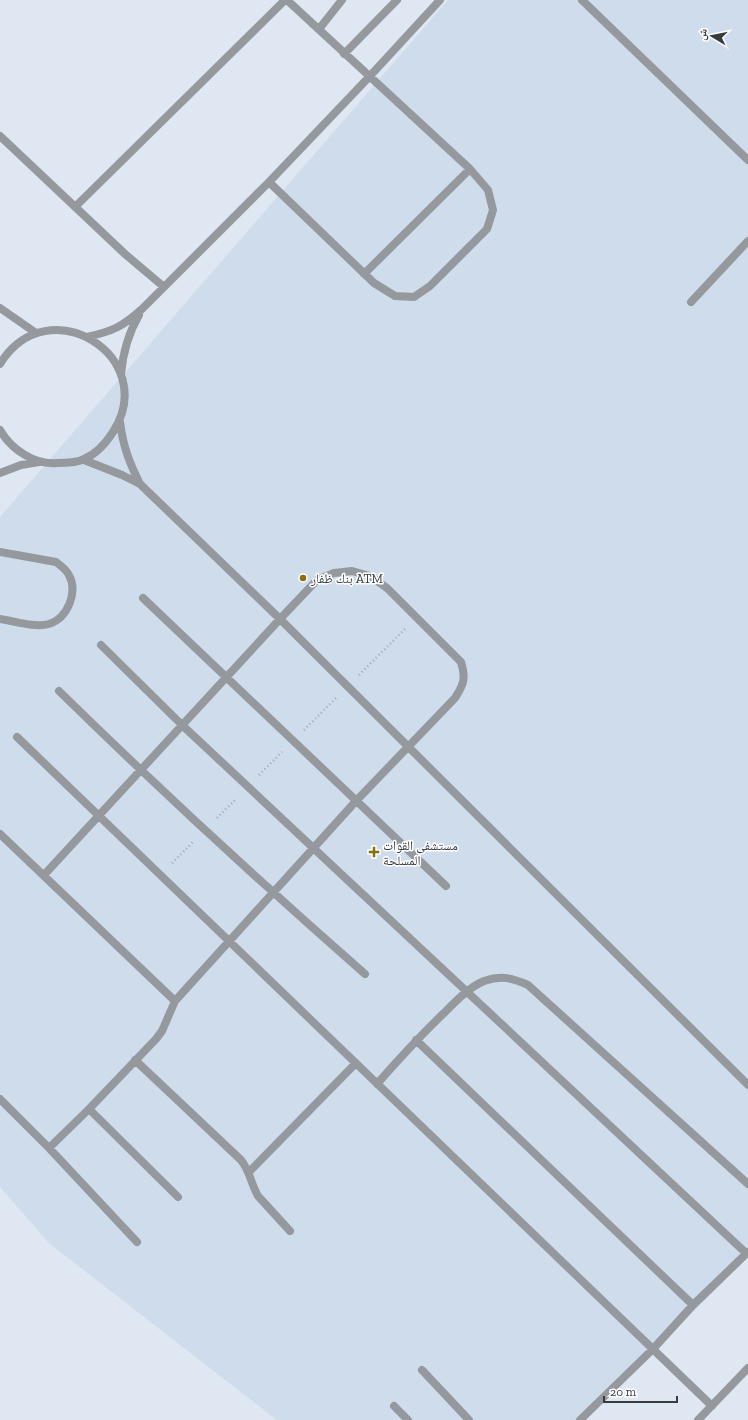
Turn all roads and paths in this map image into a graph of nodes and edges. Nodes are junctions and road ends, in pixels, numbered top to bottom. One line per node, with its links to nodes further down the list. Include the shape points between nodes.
1 (286, 0): 6 (lane); 13 (lane)
2 (342, 0): 6 (lane)
3 (396, 0): 7 (lane)
4 (440, 0): 8 (lane)
5 (582, 0): 10 (lane)
6 (319, 29): 7 (lane)
7 (344, 54): 8 (lane)
8 (370, 76): 11 (lane); 12 (lane)
9 (0, 136): 13 (lane)
10 (748, 160)
11 (470, 169): 15 (lane); 15 (lane, via 488,190 493,210 487,229 430,286 414,296 395,296)
12 (269, 182): 15 (lane); 16 (lane)
13 (75, 207): 16 (lane)
14 (748, 241): 17 (lane)
15 (364, 274)
16 (164, 287): 19 (lane)
17 (691, 302)
18 (0, 308): 20 (lane)
19 (142, 309): 21 (lane, via 126,323 108,332); 23 (lane, via 126,341)
20 (36, 333): 21 (lane, via 65,330); 22 (lane, via 14,346)
21 (87, 337): 23 (lane, via 104,348)
22 (0, 364)
23 (121, 376): 24 (lane, via 124,393)
24 (120, 422): 26 (lane, via 108,440); 29 (lane, via 123,444)
25 (0, 430): 27 (lane, via 12,446)
26 (84, 460): 27 (lane, via 54,464); 29 (lane)
27 (39, 462): 28 (lane)
28 (0, 473)
29 (140, 484): 32 (lane)
30 (0, 552): 33 (lane, via 56,562 69,574 72,591 66,611 60,619 50,624 41,626)
31 (142, 598): 35 (lane)
32 (280, 618): 35 (lane); 39 (lane); 39 (lane, via 317,580 334,573 352,571 370,576 387,588 462,662 463,685 456,698)
33 (0, 619)
34 (101, 644): 37 (lane)
35 (226, 678): 37 (lane); 41 (lane)
36 (59, 691): 40 (lane)
37 (182, 725): 40 (lane); 44 (lane)
38 (17, 737): 42 (lane)
39 (409, 747): 41 (lane); 56 (lane)
40 (140, 770): 42 (lane); 47 (lane)
41 (356, 801): 44 (lane); 46 (lane)
42 (98, 816): 45 (lane); 48 (lane)
43 (0, 834): 45 (lane)
44 (314, 848): 47 (lane); 50 (lane)
45 (44, 875): 51 (lane)
46 (446, 886)
47 (273, 893): 48 (lane); 49 (lane)
48 (228, 941): 51 (lane); 54 (lane)
49 (364, 974)
50 (467, 991): 52 (lane); 61 (lane, via 498,978 513,978 528,985); 65 (lane)
51 (175, 1001): 53 (lane, via 162,1031)
52 (416, 1040): 55 (lane); 66 (lane)
53 (135, 1060): 58 (lane); 60 (lane, via 241,1160)
54 (356, 1064): 55 (lane); 60 (lane)
55 (377, 1084): 67 (lane)
56 (748, 1085)
57 (0, 1099): 59 (lane)
58 (89, 1109): 59 (lane); 62 (lane)
59 (49, 1148): 64 (lane)
60 (249, 1172): 63 (lane, via 258,1196)
61 (748, 1184)
62 (178, 1197)
63 (290, 1231)
64 (137, 1242)
65 (747, 1252): 66 (lane)
66 (693, 1305): 67 (lane)
67 (653, 1349): 71 (lane); 74 (lane)
68 (748, 1368): 71 (lane)
69 (422, 1370): 73 (lane)
70 (394, 1406): 72 (lane)
71 (712, 1406): 75 (lane)
72 (408, 1420)
73 (469, 1420)
74 (580, 1420)
75 (698, 1420)

